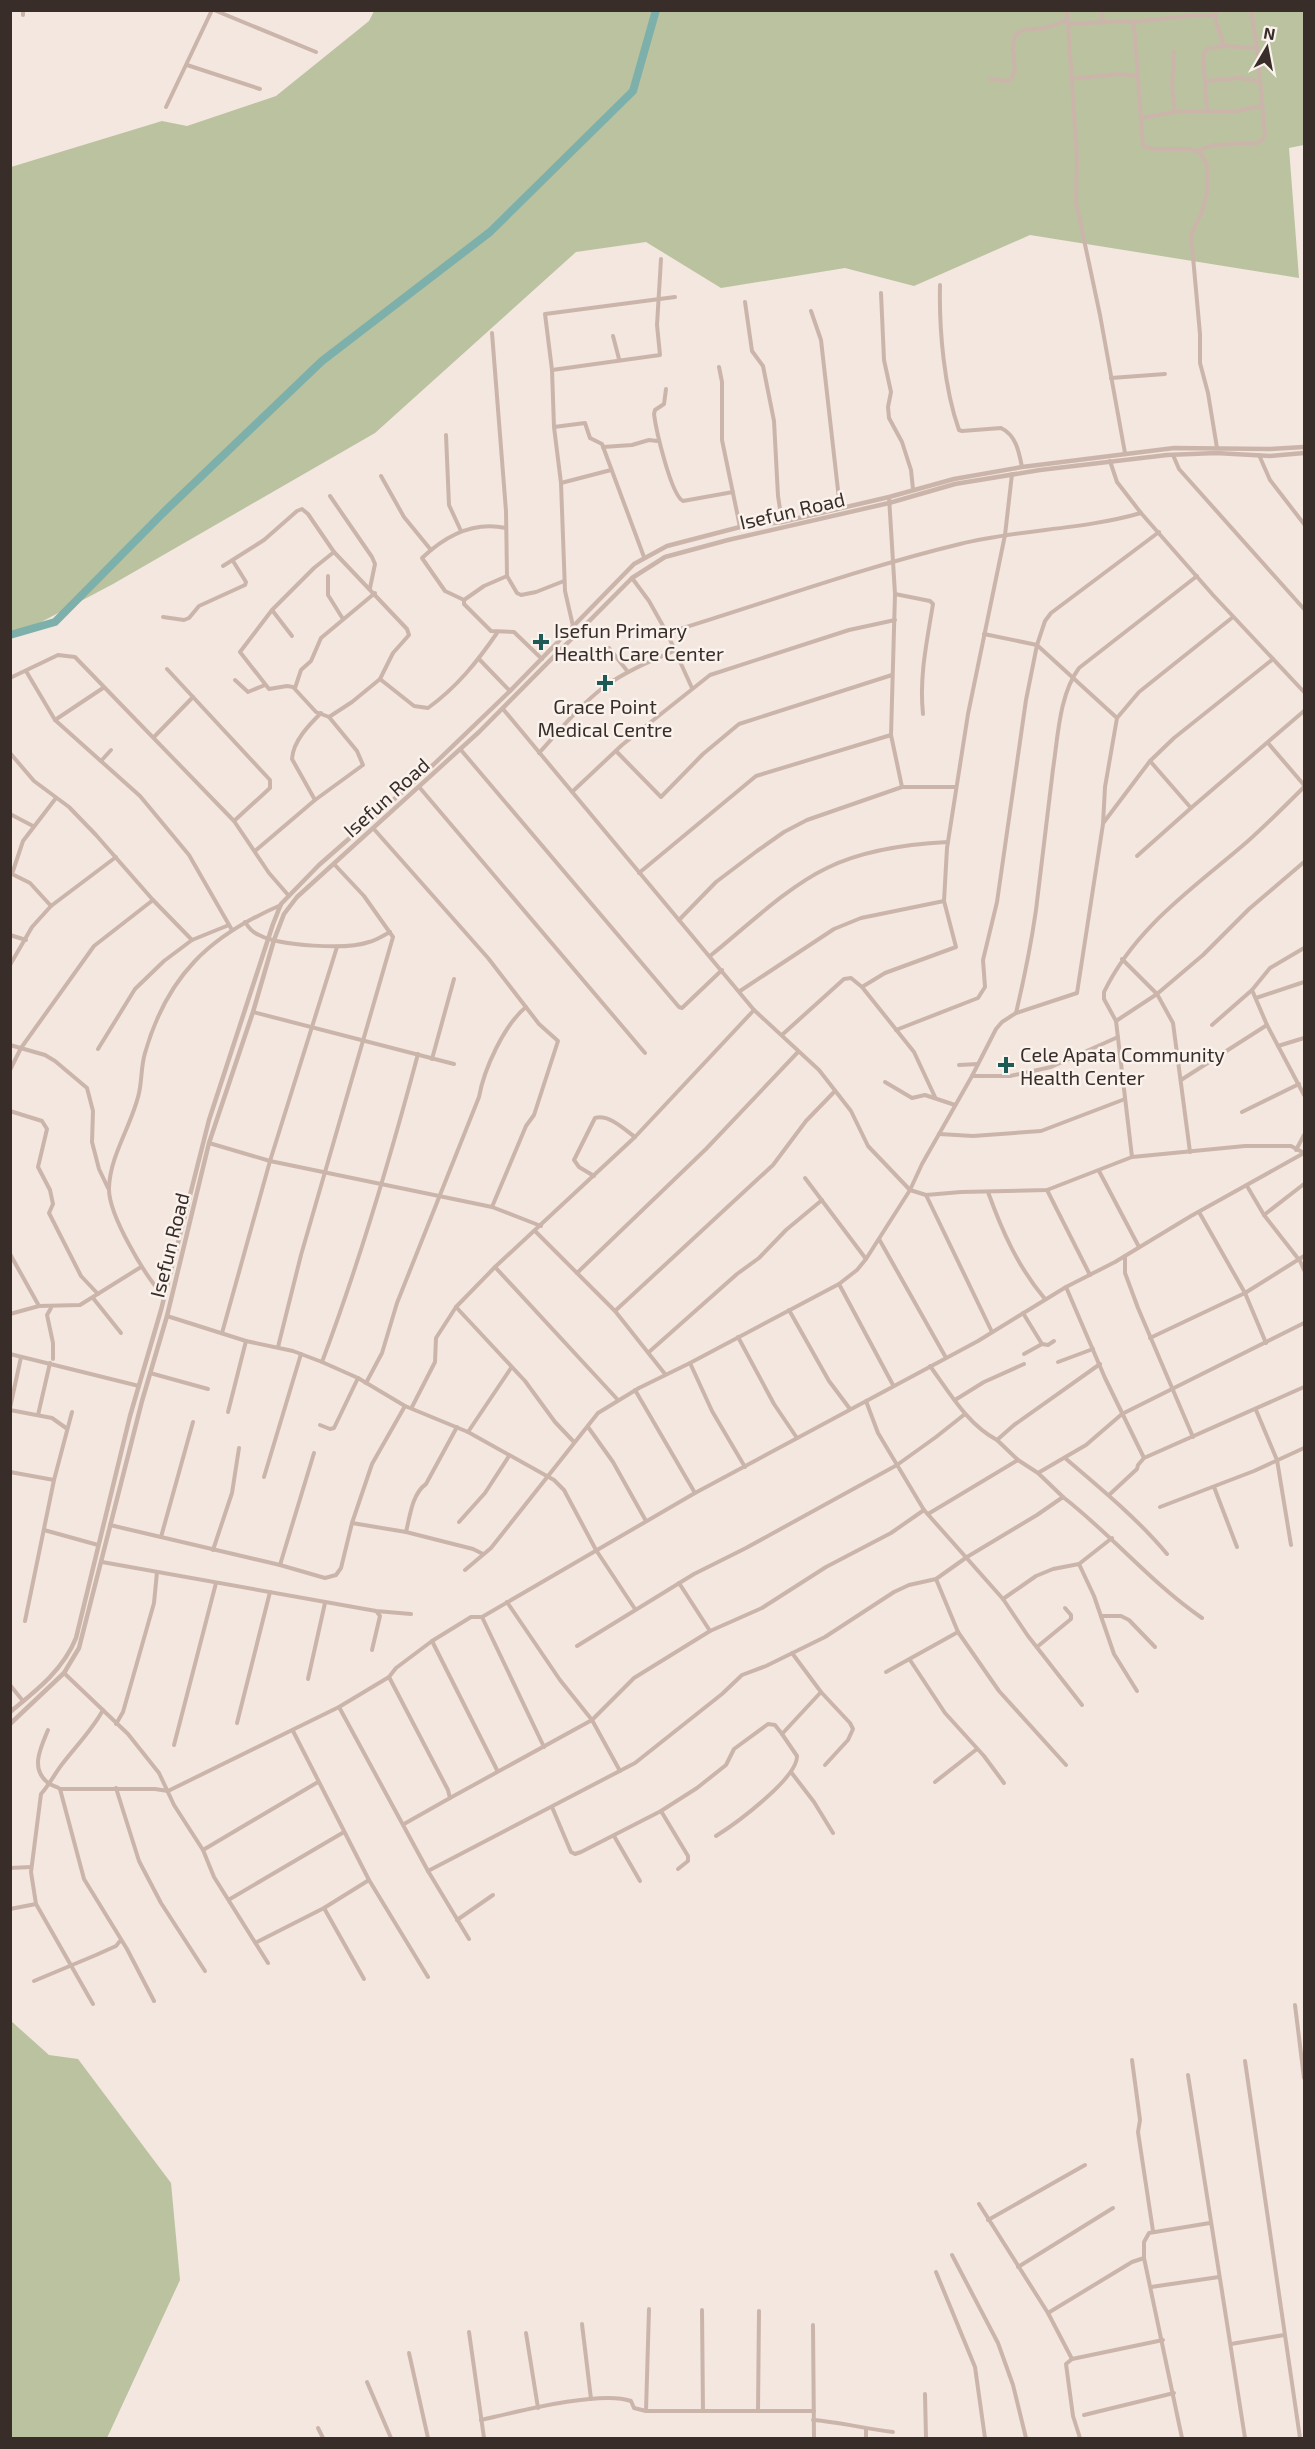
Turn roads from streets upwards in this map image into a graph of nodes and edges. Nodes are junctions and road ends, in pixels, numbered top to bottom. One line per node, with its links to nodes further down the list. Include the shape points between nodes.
1 (213, 10): 12 (street); 14 (street)
2 (1067, 10): 8 (street)
3 (1102, 10): 7 (street)
4 (1215, 10): 6 (street)
5 (1251, 10): 11 (street)
6 (1214, 16): 9 (street); 10 (street, via 1222,34)
7 (1103, 21): 8 (street); 9 (street)
8 (1067, 22): 16 (street, via 1018,32 1013,42 1016,65 1012,78); 17 (street)
9 (1132, 22): 15 (street, via 1136,28)
10 (1222, 46): 11 (street); 18 (street, via 1205,51)
11 (1257, 48): 19 (street)
12 (316, 52)
13 (1174, 52): 24 (street)
14 (187, 65): 20 (street); 22 (street)
15 (1137, 76): 17 (street); 25 (street)
16 (990, 79)
17 (1071, 79): 40 (street, via 1076,202)
18 (1206, 81): 19 (street); 23 (street)
19 (1259, 81): 21 (street)
20 (260, 89)
21 (1261, 106): 23 (street, via 1228,112); 26 (street, via 1265,135 1258,143 1214,145)
22 (166, 107)
23 (1207, 110): 24 (street)
24 (1174, 112): 25 (street)
25 (1141, 118): 26 (street, via 1146,148)
26 (1197, 151): 47 (street, via 1207,165 1202,212 1191,235 1199,355)
27 (661, 259): 31 (street)
28 (940, 285): 53 (street, via 939,322 959,430 1005,430 1018,447)
29 (881, 293): 58 (street, via 891,392 889,418 902,442)
30 (675, 297): 31 (street)
31 (658, 298): 36 (street, via 660,355); 38 (street, via 545,314)
32 (745, 302): 64 (street, via 752,351 763,366 774,421)
33 (811, 311): 62 (street, via 821,340)
34 (492, 333): 67 (street)
35 (613, 336): 36 (street)
36 (619, 359): 38 (street)
37 (719, 367): 59 (street, via 722,440)
38 (552, 370): 42 (street)
39 (1165, 374): 40 (street)
40 (1111, 378): 48 (street)
41 (666, 389): 44 (street, via 664,404 654,414)
42 (554, 427): 45 (street, via 585,423 590,438); 57 (street)
43 (446, 435): 68 (street, via 449,505)
44 (657, 441): 45 (street); 59 (street, via 680,501)
45 (603, 447): 54 (street)
46 (1305, 447): 47 (street, Isefun Road)
47 (1217, 448): 48 (street, Isefun Road)
48 (1125, 453): 53 (street, Isefun Road)
49 (1305, 453): 51 (street, Isefun Road)
50 (1173, 455): 51 (street, Isefun Road); 52 (street, Isefun Road); 88 (street, via 1179,469)
51 (1259, 455): 65 (street, via 1270,480)
52 (1110, 461): 55 (street, Isefun Road); 63 (street, via 1118,482)
53 (1022, 467): 58 (street, Isefun Road)
54 (611, 470): 57 (street); 73 (street)
55 (1012, 474): 61 (street, Isefun Road); 70 (street)
56 (381, 476): 71 (street, via 404,517)
57 (561, 483): 81 (street)
58 (913, 489): 61 (street, Isefun Road)
59 (733, 492): 66 (street)
60 (330, 495): 83 (street, via 372,557 375,564)
61 (889, 500): 62 (street, Isefun Road); 75 (street); 80 (street, Isefun Road, via 684,551 665,557)
62 (840, 508): 64 (street, Isefun Road)
63 (1141, 513): 69 (street); 70 (street, via 1114,521)
64 (782, 522): 66 (street, Isefun Road)
65 (1305, 524)
66 (740, 527): 73 (street, Isefun Road, via 667,546)
67 (506, 528): 68 (street, via 482,526); 78 (street)
68 (461, 531): 71 (street)
69 (1159, 532): 79 (street); 99 (street, via 1051,614)
70 (1005, 535): 75 (street); 97 (street)
71 (431, 550): 87 (street, via 422,558 445,591)
72 (334, 552): 74 (street, via 302,509); 83 (street); 89 (street)
73 (644, 557): 94 (street, Isefun Road)
74 (233, 561): 76 (street); 90 (street, via 245,585 199,606 184,620)
75 (892, 563): 86 (street); 96 (street)
76 (223, 566)
77 (328, 576): 92 (street, via 328,595)
78 (507, 576): 82 (street, via 521,595); 87 (street)
79 (1197, 576): 91 (street); 109 (street, via 1079,668)
80 (632, 578): 96 (street); 120 (street, Isefun Road)
81 (564, 580): 82 (street); 84 (street)
82 (557, 585): 84 (street)
83 (370, 588): 85 (street)
84 (565, 591): 94 (street)
85 (375, 593): 92 (street); 111 (street, via 409,635 393,653)
86 (896, 594): 93 (street); 123 (street, via 933,604 922,673)
87 (464, 600): 95 (street, via 488,629)
88 (1305, 609)
89 (272, 610): 98 (street); 113 (street, via 240,652)
90 (163, 617)
91 (1233, 617): 104 (street); 125 (street, via 1138,692)
92 (343, 619): 115 (street, via 317,643)
93 (895, 620): 108 (street); 116 (street, via 849,630 727,669)
94 (573, 626): 103 (street, Isefun Road)
95 (497, 633): 102 (street); 103 (street, via 514,632)
96 (667, 633): 101 (street)
97 (984, 634): 99 (street); 139 (street)
98 (292, 636)
99 (1037, 645): 109 (street); 193 (street, via 997,902 983,960 985,987 978,998)
100 (609, 648): 107 (street)
101 (674, 651): 107 (street); 116 (street)
102 (479, 659): 111 (street, via 428,708 414,706); 117 (street)
103 (542, 659): 117 (street, Isefun Road)
104 (1273, 659): 118 (street); 136 (street)
105 (167, 669): 119 (street)
106 (26, 671): 110 (street); 114 (street, via 58,655 68,655 81,662); 126 (street)
107 (628, 672): 134 (street, via 583,704)
108 (892, 675): 127 (street); 132 (street, via 739,724 661,797)
109 (1073, 677): 125 (street); 188 (street, via 1057,741 1036,911)
110 (10, 678)
111 (380, 678): 124 (street)
112 (235, 680): 113 (street, via 248,692)
113 (265, 685): 115 (street, via 269,689)
114 (104, 688): 126 (street); 128 (street)
115 (295, 688): 122 (street, via 316,712)
116 (692, 688): 132 (street)
117 (510, 691): 158 (street, Isefun Road)
118 (1305, 692)
119 (193, 697): 128 (street); 146 (street, via 270,780 270,788)
120 (503, 709): 131 (street, Isefun Road); 134 (street)
121 (1305, 711): 129 (street)
122 (321, 712): 124 (street); 143 (street, via 307,727 292,759)
123 (923, 714)
124 (329, 717): 143 (street, via 363,762 361,768)
125 (1118, 718): 147 (street, via 1105,787)
126 (55, 720): 135 (street)
127 (891, 735): 138 (street); 156 (street, via 756,776)
128 (154, 737): 146 (street)
129 (1268, 742): 137 (street); 144 (street)
130 (111, 750): 135 (street)
131 (461, 750): 140 (street, Isefun Road); 177 (street, via 679,1007)
132 (616, 751): 141 (street)
133 (10, 753): 142 (street, via 34,781)
134 (539, 753): 141 (street)
135 (101, 761): 165 (street, via 140,796 189,855)
136 (1150, 761): 144 (street); 147 (street)
137 (1305, 786): 175 (street, via 1188,891)
138 (902, 787): 139 (street); 163 (street, via 807,820 784,832 716,882)
139 (956, 787): 150 (street)
140 (420, 788): 149 (street, Isefun Road); 203 (street)
141 (572, 792): 156 (street)
142 (56, 798): 148 (street); 153 (street)
143 (315, 800): 151 (street)
144 (1191, 808): 152 (street)
145 (10, 814): 148 (street)
146 (234, 821): 151 (street)
147 (1103, 824): 188 (street, via 1079,989)
148 (33, 826): 157 (street)
149 (372, 827): 155 (street, Isefun Road); 185 (street)
150 (948, 842): 160 (street); 174 (street, via 908,845 827,868 796,887)
151 (255, 851): 158 (street)
152 (1137, 856)
153 (116, 857): 159 (street); 162 (street)
154 (1305, 862): 183 (street)
155 (334, 864): 166 (street); 171 (street, Isefun Road, via 288,908)
156 (639, 873): 163 (street)
157 (11, 874): 162 (street, via 30,883)
158 (289, 896): 161 (street, Isefun Road)
159 (153, 900): 170 (street); 200 (street, via 94,946)
160 (944, 901): 180 (street, via 956,947 885,973); 182 (street, via 861,918 834,929)
161 (282, 904): 164 (street); 168 (street, Isefun Road)
162 (51, 906): 169 (street)
163 (679, 920): 174 (street)
164 (245, 922): 165 (street); 168 (street)
165 (230, 928): 170 (street); 237 (street, via 190,966 165,1000 144,1055 139,1093)
166 (390, 932): 172 (street, via 369,943); 197 (street, via 393,937)
167 (10, 934): 169 (street)
168 (267, 938): 171 (street); 267 (street, Isefun Road, via 209,1120)
169 (26, 940): 176 (street)
170 (192, 940): 201 (street, via 135,989)
171 (274, 940): 172 (street); 187 (street, Isefun Road)
172 (337, 947): 192 (street)
173 (1305, 948): 181 (street, via 1270,968)
174 (710, 956): 177 (street)
175 (1122, 959): 183 (street); 189 (street, via 1104,996)
176 (10, 965)
177 (722, 970): 182 (street)
178 (454, 979): 205 (street)
179 (1305, 982): 184 (street)
180 (861, 987): 193 (street); 194 (street, via 851,978 844,980)
181 (1252, 990): 184 (street); 190 (street)
182 (740, 992): 186 (street)
183 (1157, 994): 189 (street); 211 (street, via 1172,1018)
184 (1256, 998): 191 (street)
185 (526, 1007): 242 (street, via 509,1024 496,1051); 244 (street, via 558,1044 534,1115)
186 (754, 1010): 194 (street); 223 (street)
187 (253, 1011): 192 (street); 224 (street, Isefun Road)
188 (1016, 1013): 207 (street, via 996,1029)
189 (1116, 1021): 195 (street)
190 (1212, 1024)
191 (1267, 1025): 199 (street); 211 (street)
192 (311, 1026): 197 (street); 229 (street)
193 (896, 1030): 216 (street, via 914,1052)
194 (783, 1034): 202 (street)
195 (1118, 1037): 210 (street, via 1051,1067 1011,1076); 217 (street)
196 (1305, 1038): 199 (street)
197 (363, 1040): 204 (street); 231 (street)
198 (10, 1045): 200 (street)
199 (1278, 1046): 213 (street)
200 (21, 1048): 209 (street); 237 (street, via 55,1061 87,1088 93,1111 92,1142)
201 (98, 1049)
202 (798, 1052): 214 (street); 260 (street, via 706,1149)
203 (645, 1053)
204 (418, 1054): 205 (street); 235 (street)
205 (432, 1059): 206 (street)
206 (454, 1064)
207 (978, 1064): 208 (street); 210 (street)
208 (959, 1065)
209 (10, 1070)
210 (972, 1076): 218 (street)
211 (1181, 1080): 226 (street)
212 (885, 1082): 216 (street, via 912,1098)
213 (1299, 1084): 215 (street); 220 (street)
214 (835, 1091): 238 (street, via 851,1111 868,1146); 274 (street, via 773,1165)
215 (1305, 1095)
216 (935, 1097): 218 (street)
217 (1125, 1099): 221 (street, via 1041,1131); 228 (street)
218 (955, 1105): 221 (street)
219 (10, 1111): 266 (street, via 46,1125 38,1167 51,1190 53,1204 49,1213 81,1276)
220 (1242, 1112)
221 (939, 1134): 238 (street)
222 (1305, 1135): 225 (street)
223 (635, 1137): 232 (street); 232 (street, via 612,1121 596,1118 574,1160)
224 (209, 1143): 229 (street); 277 (street, Isefun Road)
225 (1296, 1150): 226 (street, via 1280,1145); 227 (street)
226 (1190, 1152): 228 (street)
227 (1304, 1153): 236 (street)
228 (1132, 1157): 230 (street)
229 (270, 1161): 231 (street); 281 (street)
230 (1099, 1171): 239 (street); 250 (street)
231 (325, 1173): 235 (street); 288 (street)
232 (594, 1176): 247 (street)
233 (805, 1178): 243 (street)
234 (1305, 1184): 246 (street)
235 (382, 1185): 242 (street); 297 (street)
236 (1247, 1186): 245 (street); 246 (street)
237 (109, 1188): 257 (street, via 116,1215)
238 (910, 1190): 241 (street); 249 (street)
239 (1047, 1190): 240 (street); 262 (street)
240 (988, 1192): 241 (street); 269 (street, via 1002,1232)
241 (926, 1195): 279 (street)
242 (440, 1196): 244 (street); 307 (street)
243 (822, 1200): 254 (street); 290 (street)
244 (492, 1208): 247 (street)
245 (1199, 1212): 250 (street); 265 (street)
246 (1264, 1215): 255 (street)
247 (541, 1226): 248 (street)
248 (535, 1231): 258 (street); 260 (street)
249 (879, 1239): 254 (street); 294 (street)
250 (1139, 1247): 252 (street)
251 (10, 1254): 270 (street)
252 (1125, 1256): 256 (street); 261 (street)
253 (1305, 1256): 255 (street)
254 (866, 1259): 263 (street)
255 (1300, 1261): 259 (street); 265 (street)
256 (1115, 1262): 261 (street); 262 (street)
257 (141, 1267): 266 (street); 267 (street)
258 (495, 1267): 272 (street); 314 (street)
259 (1305, 1270)
260 (577, 1273): 274 (street)
261 (1125, 1273): 283 (street)
262 (1090, 1275): 264 (street)
263 (839, 1284): 273 (street); 308 (street)
264 (1066, 1287): 269 (street); 289 (street)
265 (1245, 1293): 283 (street); 286 (street)
266 (98, 1294): 268 (street)
267 (164, 1296): 309 (street, Isefun Road)
268 (93, 1298): 271 (street, via 80,1305); 280 (street)
269 (1045, 1299): 275 (street)
270 (39, 1306): 271 (street); 276 (street)
271 (51, 1307): 296 (street, via 47,1315)
272 (456, 1307): 303 (street); 318 (street, via 436,1338 435,1362)
273 (789, 1310): 282 (street); 320 (street, via 824,1374)
274 (615, 1311): 290 (street)
275 (1023, 1313): 279 (street); 287 (street)
276 (10, 1314)
277 (167, 1316): 281 (street); 304 (street, Isefun Road)
278 (1305, 1323): 286 (street)
279 (992, 1332): 294 (street)
280 (121, 1333)
281 (222, 1333): 284 (street)
282 (738, 1337): 299 (street); 334 (street)
283 (1150, 1338): 312 (street)
284 (246, 1341): 288 (street); 323 (street)
285 (1054, 1341): 287 (street)
286 (1266, 1343): 312 (street)
287 (1042, 1344): 291 (street)
288 (278, 1347): 293 (street)
289 (1093, 1348): 298 (street); 301 (street)
290 (649, 1352): 305 (street)
291 (1024, 1353)
292 (10, 1354): 295 (street)
293 (301, 1354): 297 (street); 350 (street)
294 (945, 1356): 302 (street)
295 (21, 1357): 296 (street); 319 (street)
296 (52, 1361): 309 (street); 326 (street)
297 (322, 1362): 306 (street)
298 (1058, 1362)
299 (690, 1363): 305 (street); 346 (street, via 712,1411)
300 (1024, 1364): 315 (street)
301 (1100, 1364): 325 (street); 335 (street)
302 (930, 1366): 308 (street); 315 (street)
303 (511, 1368): 332 (street); 336 (street)
304 (150, 1374): 311 (street); 362 (street, Isefun Road)
305 (665, 1374): 313 (street)
306 (358, 1378): 307 (street); 328 (street, via 334,1428)
307 (366, 1383): 317 (street)
308 (893, 1385): 316 (street)
309 (139, 1386): 367 (street, Isefun Road)
310 (1305, 1387): 321 (street)
311 (208, 1389)
312 (1172, 1389): 325 (street); 333 (street)
313 (635, 1390): 314 (street); 353 (street)
314 (618, 1400): 329 (street, via 598,1413)
315 (955, 1400): 324 (street)
316 (866, 1401): 320 (street); 345 (street, via 878,1433)
317 (405, 1406): 318 (street); 361 (street, via 372,1464)
318 (412, 1407): 330 (street)
319 (10, 1409): 326 (street)
320 (850, 1409): 334 (street)
321 (1256, 1410): 333 (street); 344 (street)
322 (72, 1412): 331 (street)
323 (228, 1412)
324 (965, 1414): 335 (street); 345 (street)
325 (1122, 1414): 341 (street); 342 (street)
326 (38, 1415): 331 (street, via 52,1418)
327 (193, 1422): 365 (street)
328 (320, 1425)
329 (588, 1426): 336 (street); 359 (street)
330 (458, 1427): 332 (street); 364 (street, via 415,1497)
331 (66, 1428): 351 (street)
332 (468, 1432): 340 (street)
333 (1193, 1437): 342 (street)
334 (797, 1438): 346 (street)
335 (997, 1440): 343 (street)
336 (574, 1442): 349 (street)
337 (239, 1448): 370 (street, via 232,1493)
338 (1305, 1448): 344 (street)
339 (314, 1453): 377 (street)
340 (509, 1456): 349 (street); 360 (street, via 481,1498)
341 (1065, 1458): 348 (street); 354 (street)
342 (1144, 1458): 354 (street)
343 (1018, 1460): 348 (street); 358 (street)
344 (1277, 1460): 352 (street); 368 (street)
345 (897, 1465): 357 (street); 382 (street)
346 (746, 1467): 353 (street)
347 (10, 1472): 351 (street)
348 (1038, 1473): 355 (street)
349 (547, 1476): 371 (street, via 561,1485); 372 (street)
350 (264, 1477)
351 (54, 1480): 363 (street)
352 (1214, 1487): 356 (street); 369 (street)
353 (695, 1493): 359 (street)
354 (1109, 1495): 373 (street)
355 (1063, 1497): 366 (street); 374 (street)
356 (1160, 1507)
357 (924, 1510): 358 (street); 397 (street, via 762,1608)
358 (928, 1514): 374 (street)
359 (646, 1521): 371 (street)
360 (459, 1522)
361 (352, 1523): 364 (street); 377 (street, via 336,1575 325,1578)
362 (110, 1525): 365 (street); 375 (street, Isefun Road)
363 (44, 1530): 367 (street); 396 (street)
364 (406, 1532): 372 (street)
365 (161, 1537): 370 (street)
366 (1113, 1538): 376 (street); 395 (street, via 1155,1581)
367 (98, 1545): 387 (street, Isefun Road)
368 (1291, 1545)
369 (1237, 1547)
370 (213, 1550): 377 (street)
371 (596, 1550): 385 (street); 390 (street)
372 (483, 1554): 378 (street)
373 (1167, 1554)
374 (967, 1557): 380 (street); 384 (street)
375 (102, 1562): 379 (street); 388 (street, Isefun Road)
376 (1079, 1564): 384 (street, via 1036,1576); 393 (street)
377 (280, 1565)
378 (465, 1570)
379 (158, 1572): 381 (street); 421 (street, via 154,1604 123,1712)
380 (936, 1579): 398 (street); 404 (street, via 894,1592)
381 (216, 1583): 383 (street); 425 (street)
382 (679, 1583): 390 (street); 397 (street)
383 (270, 1592): 386 (street); 419 (street)
384 (1003, 1599): 401 (street)
385 (507, 1602): 394 (street); 418 (street)
386 (325, 1603): 391 (street); 409 (street)
387 (84, 1605): 388 (street); 413 (street, Isefun Road, via 76,1638 63,1664)
388 (91, 1607): 407 (street, Isefun Road, via 79,1648)
389 (1065, 1608): 401 (street, via 1071,1619)
390 (634, 1609): 400 (street)
391 (376, 1611): 392 (street); 403 (street, via 380,1616)
392 (411, 1614)
393 (1101, 1616): 402 (street, via 1129,1620); 411 (street, via 1114,1654)
394 (482, 1617): 399 (street, via 471,1617); 426 (street)
395 (1202, 1618)
396 (26, 1621)
397 (710, 1631): 418 (street, via 633,1678)
398 (958, 1632): 405 (street); 429 (street, via 999,1691)
399 (432, 1641): 408 (street); 430 (street)
400 (577, 1646)
401 (1037, 1647): 414 (street)
402 (1155, 1647)
403 (372, 1650)
404 (792, 1653): 412 (street); 431 (street, via 742,1675 722,1695)
405 (910, 1660): 406 (street); 427 (street, via 945,1713)
406 (886, 1672)
407 (64, 1673): 416 (street); 420 (street, Isefun Road)
408 (389, 1677): 415 (street); 440 (street)
409 (308, 1679)
410 (10, 1685): 413 (street)
411 (1137, 1691)
412 (821, 1692): 424 (street); 428 (street, via 853,1729)
413 (23, 1701): 417 (street, Isefun Road)
414 (1082, 1705)
415 (339, 1707): 423 (street); 443 (street)
416 (103, 1710): 421 (street); 436 (street)
417 (10, 1712)
418 (592, 1720): 426 (street); 431 (street)
419 (237, 1723)
420 (10, 1724)
421 (116, 1724): 439 (street, via 159,1773)
422 (48, 1730): 436 (street, via 37,1764 38,1772)
423 (293, 1731): 433 (street); 439 (street)
424 (782, 1734): 432 (street, via 797,1756); 442 (street, via 775,1725 768,1724 734,1749 726,1765)
425 (174, 1745)
426 (544, 1747): 430 (street)
427 (977, 1749): 434 (street); 435 (street)
428 (825, 1765)
429 (1066, 1765)
430 (497, 1770): 440 (street)
431 (620, 1771): 441 (street)
432 (791, 1772): 445 (street); 447 (street, via 754,1810)
433 (318, 1782): 444 (street); 448 (street)
434 (935, 1782)
435 (1004, 1783)
436 (50, 1785): 438 (street); 449 (street, via 41,1794)
437 (116, 1788): 438 (street); 439 (street); 466 (street, via 139,1861)
438 (60, 1789): 462 (street, via 84,1879)
439 (168, 1791): 448 (street)
440 (450, 1798): 443 (street)
441 (552, 1807): 446 (street, via 575,1854); 452 (street)
442 (661, 1811): 446 (street); 451 (street, via 688,1856 688,1861)
443 (404, 1824): 452 (street)
444 (344, 1832): 453 (street); 456 (street)
445 (833, 1833)
446 (614, 1836): 454 (street)
447 (716, 1836)
448 (203, 1850): 456 (street, via 214,1877)
449 (31, 1867): 450 (street); 457 (street)
450 (10, 1868)
451 (678, 1869)
452 (428, 1872): 460 (street)
453 (369, 1880): 458 (street); 467 (street)
454 (640, 1881)
455 (493, 1895): 460 (street)
456 (230, 1899): 463 (street)
457 (36, 1904): 459 (street); 465 (street)
458 (324, 1908): 463 (street); 468 (street)
459 (10, 1910)
460 (457, 1920): 461 (street)
461 (469, 1939)
462 (120, 1941): 465 (street); 470 (street)
463 (257, 1942): 464 (street)
464 (268, 1963)
465 (69, 1965): 469 (street); 471 (street)
466 (205, 1971)
467 (429, 1977)
468 (364, 1979)
469 (34, 1981)
470 (154, 2001)
471 (93, 2004)
472 (1295, 2005): 476 (street)
473 (1132, 2060): 482 (street)
474 (1245, 2061): 497 (street)
475 (1188, 2075): 481 (street)
476 (1305, 2078)
477 (1085, 2165): 480 (street)
478 (979, 2204): 480 (street)
479 (1113, 2208): 485 (street)
480 (988, 2220): 485 (street)
481 (1210, 2223): 482 (street); 487 (street)
482 (1153, 2231): 484 (street, via 1146,2236)
483 (952, 2255): 525 (street, via 998,2343)
484 (1144, 2258): 488 (street); 492 (street)
485 (1018, 2267): 492 (street)
486 (936, 2272): 524 (street, via 975,2367)
487 (1219, 2277): 488 (street); 499 (street)
488 (1151, 2287): 498 (street)
489 (649, 2309): 507 (street)
490 (702, 2310): 508 (street)
491 (759, 2311): 509 (street)
492 (1048, 2313): 501 (street)
493 (582, 2324): 505 (street)
494 (813, 2325): 510 (street)
495 (469, 2332): 512 (street)
496 (526, 2333): 506 (street)
497 (1284, 2335): 499 (street); 529 (street)
498 (1163, 2340): 501 (street); 503 (street)
499 (1231, 2344): 528 (street)
500 (409, 2353): 519 (street)
501 (1072, 2359): 526 (street, via 1065,2368)
502 (367, 2382): 518 (street)
503 (1174, 2393): 511 (street); 527 (street)
504 (925, 2394): 523 (street)
505 (591, 2398): 506 (street); 507 (street, via 627,2400 634,2408)
506 (538, 2408): 512 (street)
507 (646, 2411): 508 (street)
508 (703, 2411): 509 (street)
509 (758, 2411): 510 (street)
510 (814, 2411): 513 (street)
511 (1084, 2415)
512 (481, 2420): 520 (street)
513 (813, 2420): 515 (street); 521 (street)
514 (318, 2428): 517 (street)
515 (866, 2429): 516 (street); 522 (street)
516 (893, 2432)
517 (322, 2439)
518 (391, 2439)
519 (428, 2439)
520 (484, 2439)
521 (814, 2439)
522 (866, 2439)
523 (926, 2439)
524 (985, 2439)
525 (1026, 2439)
526 (1080, 2439)
527 (1182, 2439)
528 (1245, 2439)
529 (1300, 2439)

